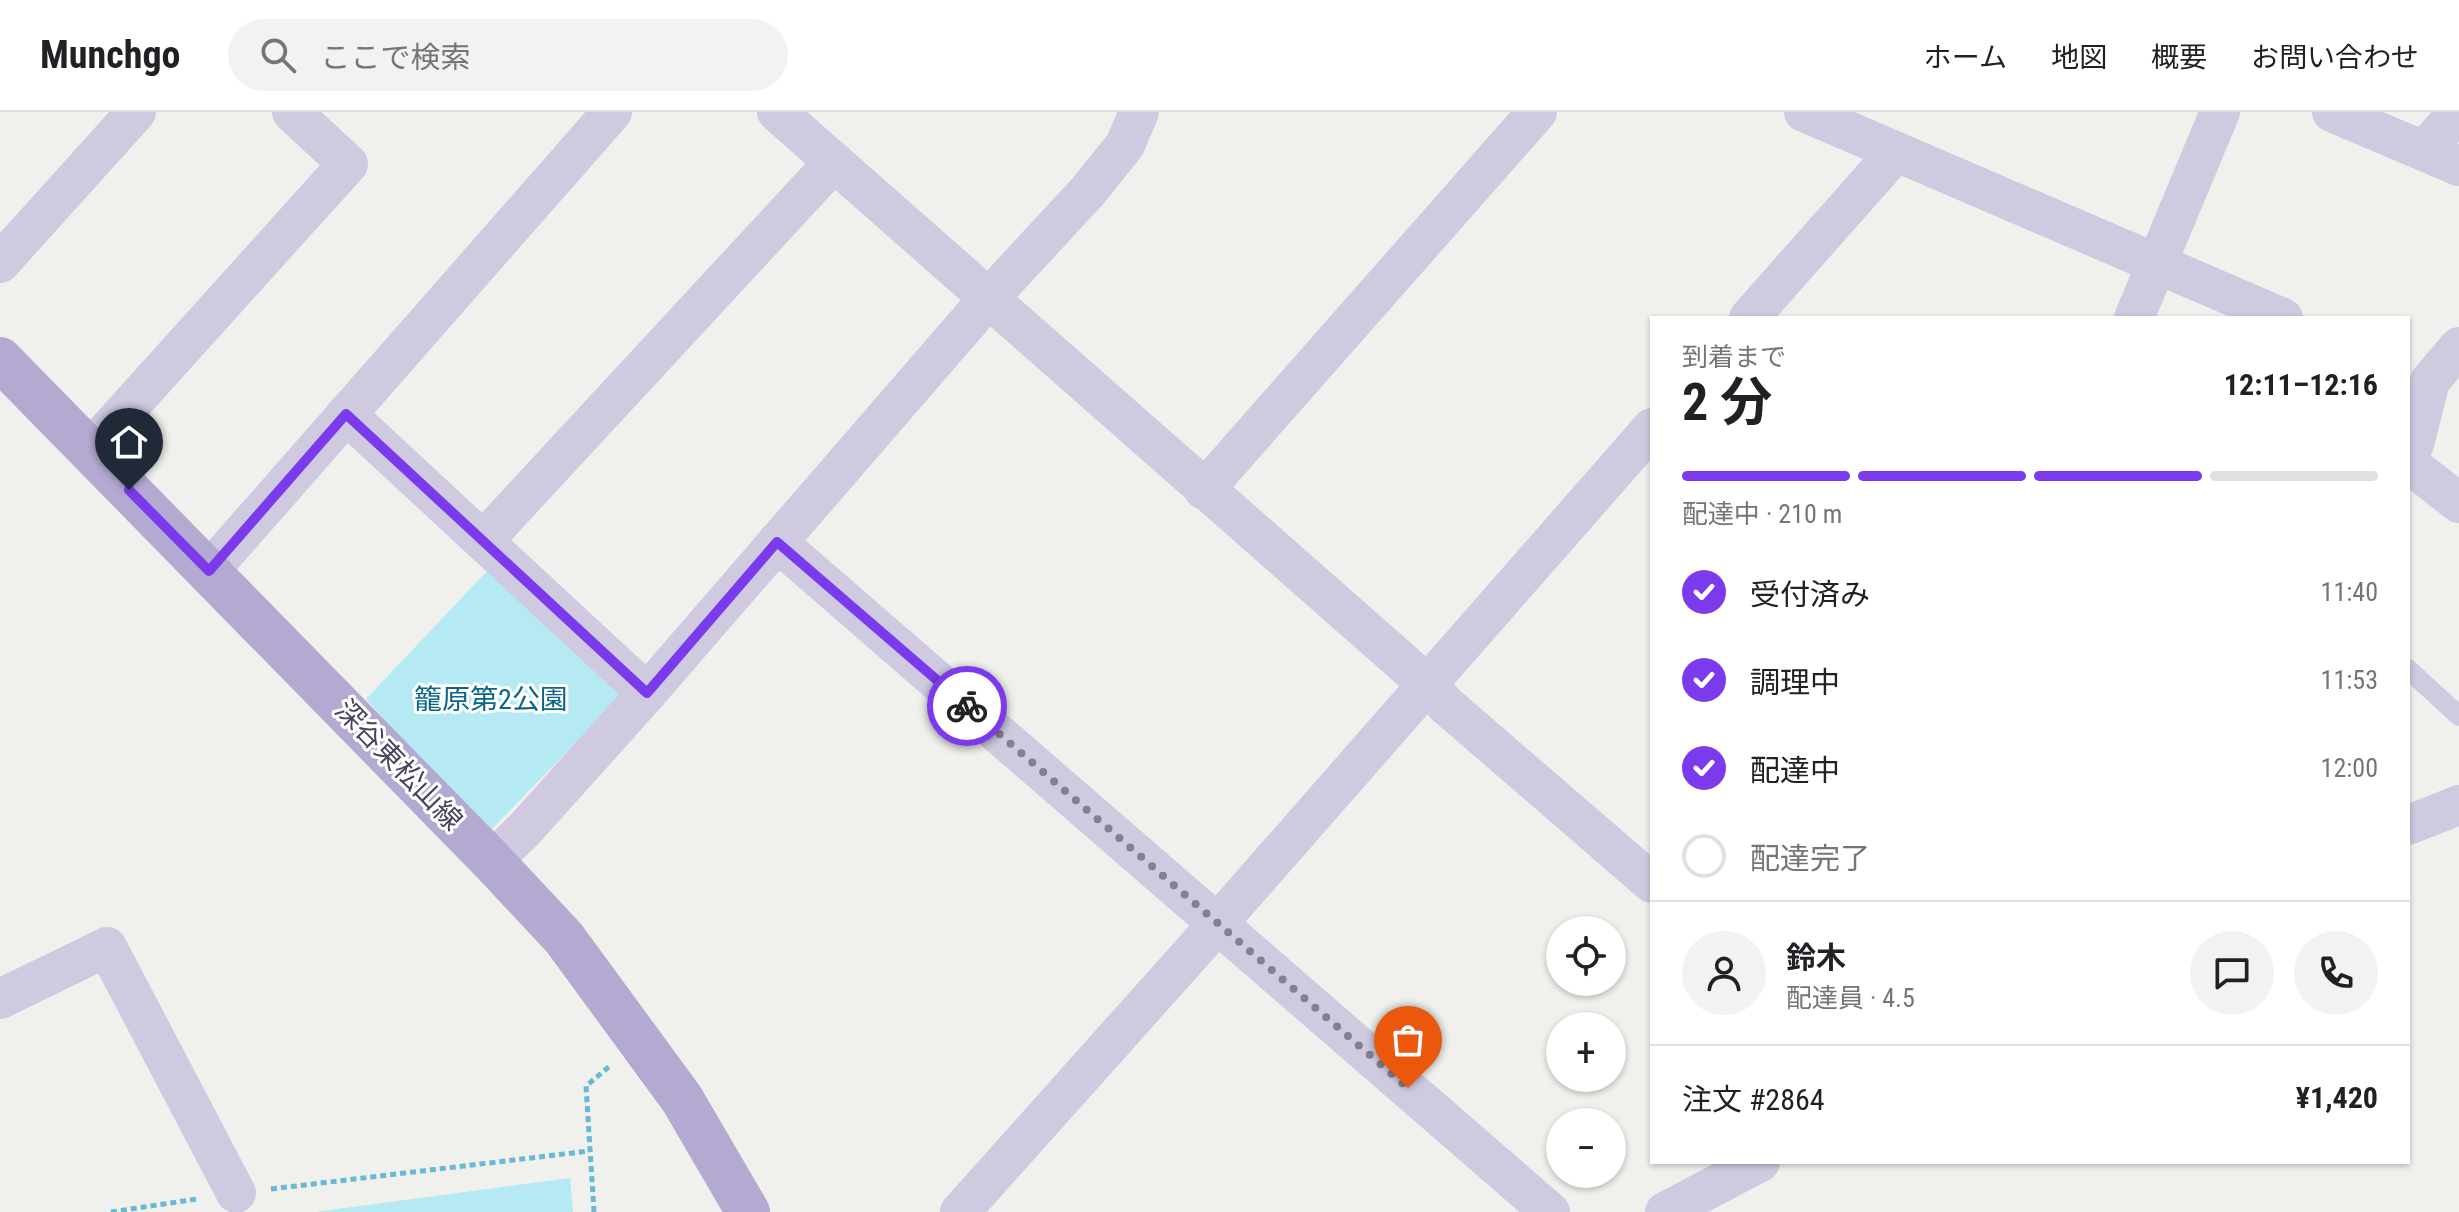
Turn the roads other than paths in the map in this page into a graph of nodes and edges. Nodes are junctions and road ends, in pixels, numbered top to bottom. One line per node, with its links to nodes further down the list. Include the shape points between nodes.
1 (136, 112): 14 (street)
2 (292, 112): 25 (street, via 348,164)
3 (612, 112): 23 (street)
4 (777, 112): 13 (street)
5 (1139, 112): 16 (street, via 1125,145 1088,191)
6 (1537, 112): 28 (street)
7 (1804, 112): 11 (street)
8 (2220, 112): 15 (street)
9 (2332, 112): 12 (street)
10 (2458, 112): 12 (street)
11 (1896, 152): 15 (street); 17 (street)
12 (2442, 158)
13 (834, 162): 16 (street); 30 (street)
14 (0, 263)
15 (2157, 264): 18 (street); 19 (street)
16 (988, 299): 28 (street); 31 (street)
17 (1751, 316)
18 (2135, 316)
19 (2278, 316)
20 (2459, 347): 22 (street)
21 (0, 359): 25 (main road, 深谷東松山線)
22 (2419, 376): 26 (street)
23 (346, 414): 30 (street); 32 (street)
24 (1650, 430): 34 (street)
25 (90, 450): 32 (main road, 深谷東松山線)
26 (2410, 455)
27 (2410, 462): 29 (street)
28 (1204, 490): 34 (street)
29 (2459, 503)
30 (483, 541): 35 (street)
31 (777, 542): 35 (street); 41 (street)
32 (209, 571): 39 (main road, 深谷東松山線)
33 (2410, 671): 36 (lane)
34 (1426, 683): 40 (street); 41 (street)
35 (647, 693): 39 (street)
36 (2459, 716)
37 (2459, 805): 38 (street)
38 (2410, 824)
39 (492, 861): 45 (main road, 深谷東松山線, via 564,938 682,1099)
40 (1650, 878)
41 (1218, 922): 46 (street); 47 (street)
42 (0, 999): 44 (street, via 107,947)
43 (1756, 1164): 48 (street)
44 (236, 1193)
45 (748, 1212)
46 (960, 1212)
47 (1550, 1212)
48 (1665, 1212)

